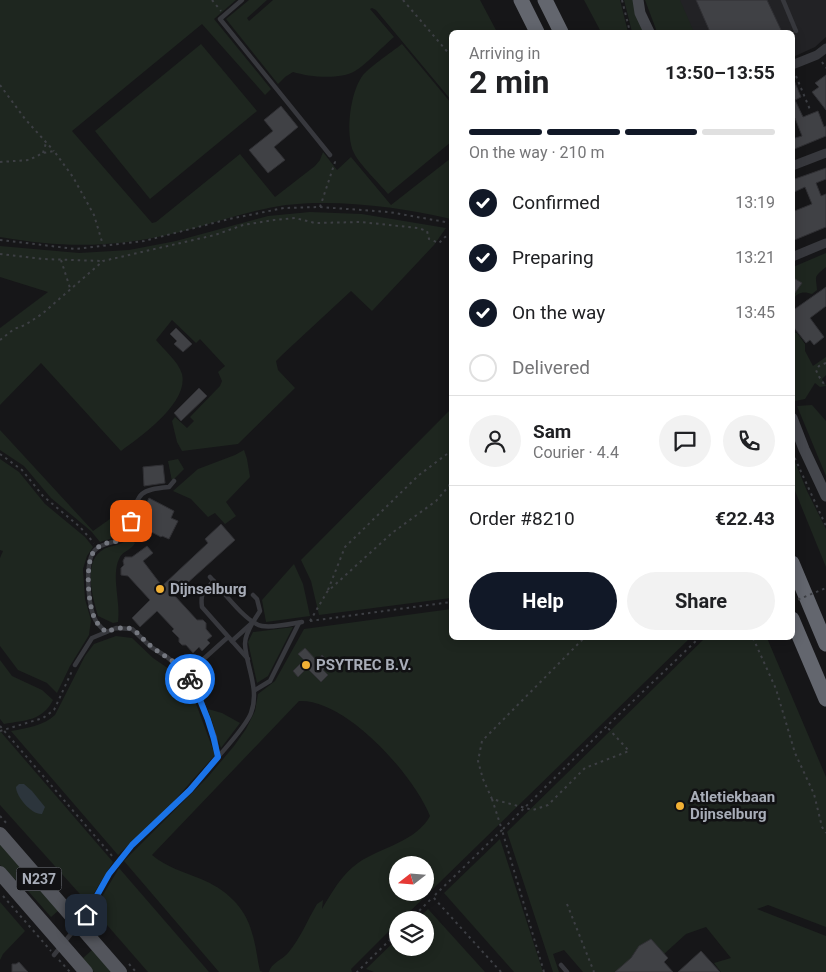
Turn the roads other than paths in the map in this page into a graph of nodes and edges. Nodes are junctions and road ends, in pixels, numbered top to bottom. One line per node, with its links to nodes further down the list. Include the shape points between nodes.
1 (242, 0): 13 (lane, via 220,19)
2 (520, 0): 6 (highway)
3 (545, 0): 7 (highway)
4 (638, 0): 8 (main road)
5 (783, 0): 9 (lane)
6 (536, 30)
7 (560, 30)
8 (647, 30)
9 (796, 31)
10 (825, 51): 11 (street)
11 (795, 64)
12 (826, 153): 14 (street)
13 (330, 155)
14 (795, 165)
15 (826, 243): 16 (street)
16 (795, 256)
17 (795, 426): 19 (main road)
18 (174, 481): 24 (lane, via 169,487 143,491 128,532 116,542 101,545 91,557 89,597 95,620)
19 (826, 496)
20 (795, 570): 27 (highway)
21 (253, 595): 22 (lane, via 260,611)
22 (253, 622): 25 (lane, via 212,579 201,597 202,607); 26 (lane); 28 (lane, via 245,644); 31 (lane, via 267,626 301,623 270,681)
23 (795, 626): 32 (highway)
24 (106, 632): 29 (lane, via 92,638); 30 (lane, via 116,628 132,629)
25 (228, 637): 26 (lane); 30 (lane)
26 (232, 642): 28 (lane)
27 (826, 644)
28 (249, 661): 31 (lane)
29 (75, 665)
30 (187, 674): 33 (lane, via 215,737)
31 (255, 690): 33 (lane, via 251,713)
32 (826, 699)
33 (218, 757): 36 (lane, via 190,790 132,845 109,874)
34 (0, 834): 36 (main road, N237)
35 (0, 873): 37 (main road, N237)
36 (78, 924): 37 (lane); 40 (main road, N237)
37 (58, 949): 39 (main road, N237)
38 (561, 965): 41 (lane)
39 (86, 972)
40 (120, 972)
41 (567, 972)

